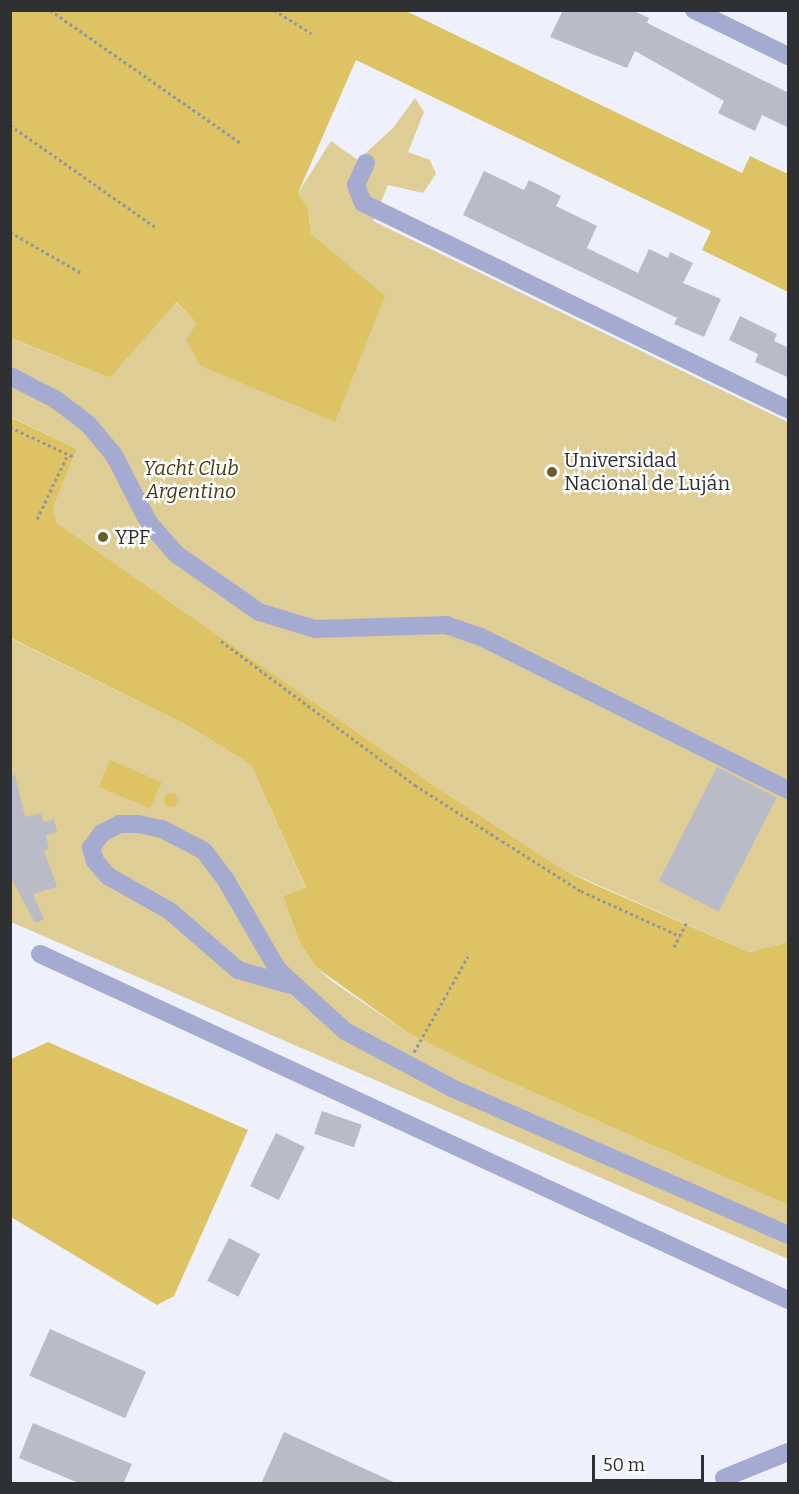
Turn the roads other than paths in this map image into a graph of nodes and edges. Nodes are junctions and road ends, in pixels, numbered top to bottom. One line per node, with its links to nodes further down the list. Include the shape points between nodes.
1 (694, 10): 2 (street)
2 (789, 56)
3 (366, 164): 5 (street, via 356,185 363,203)
4 (10, 376): 6 (street, via 55,399 88,424 114,455 149,523 176,554 259,612 315,629 447,625 480,637)
5 (789, 409)
6 (789, 790)
7 (40, 954): 10 (street)
8 (291, 985): 8 (street, via 262,948 227,882 204,851 162,829 120,824 102,833 91,848 95,861 108,876 170,911 238,970); 9 (street, via 345,1031 454,1089)
9 (789, 1235)
10 (789, 1300)
11 (789, 1452): 12 (street)
12 (724, 1478)

